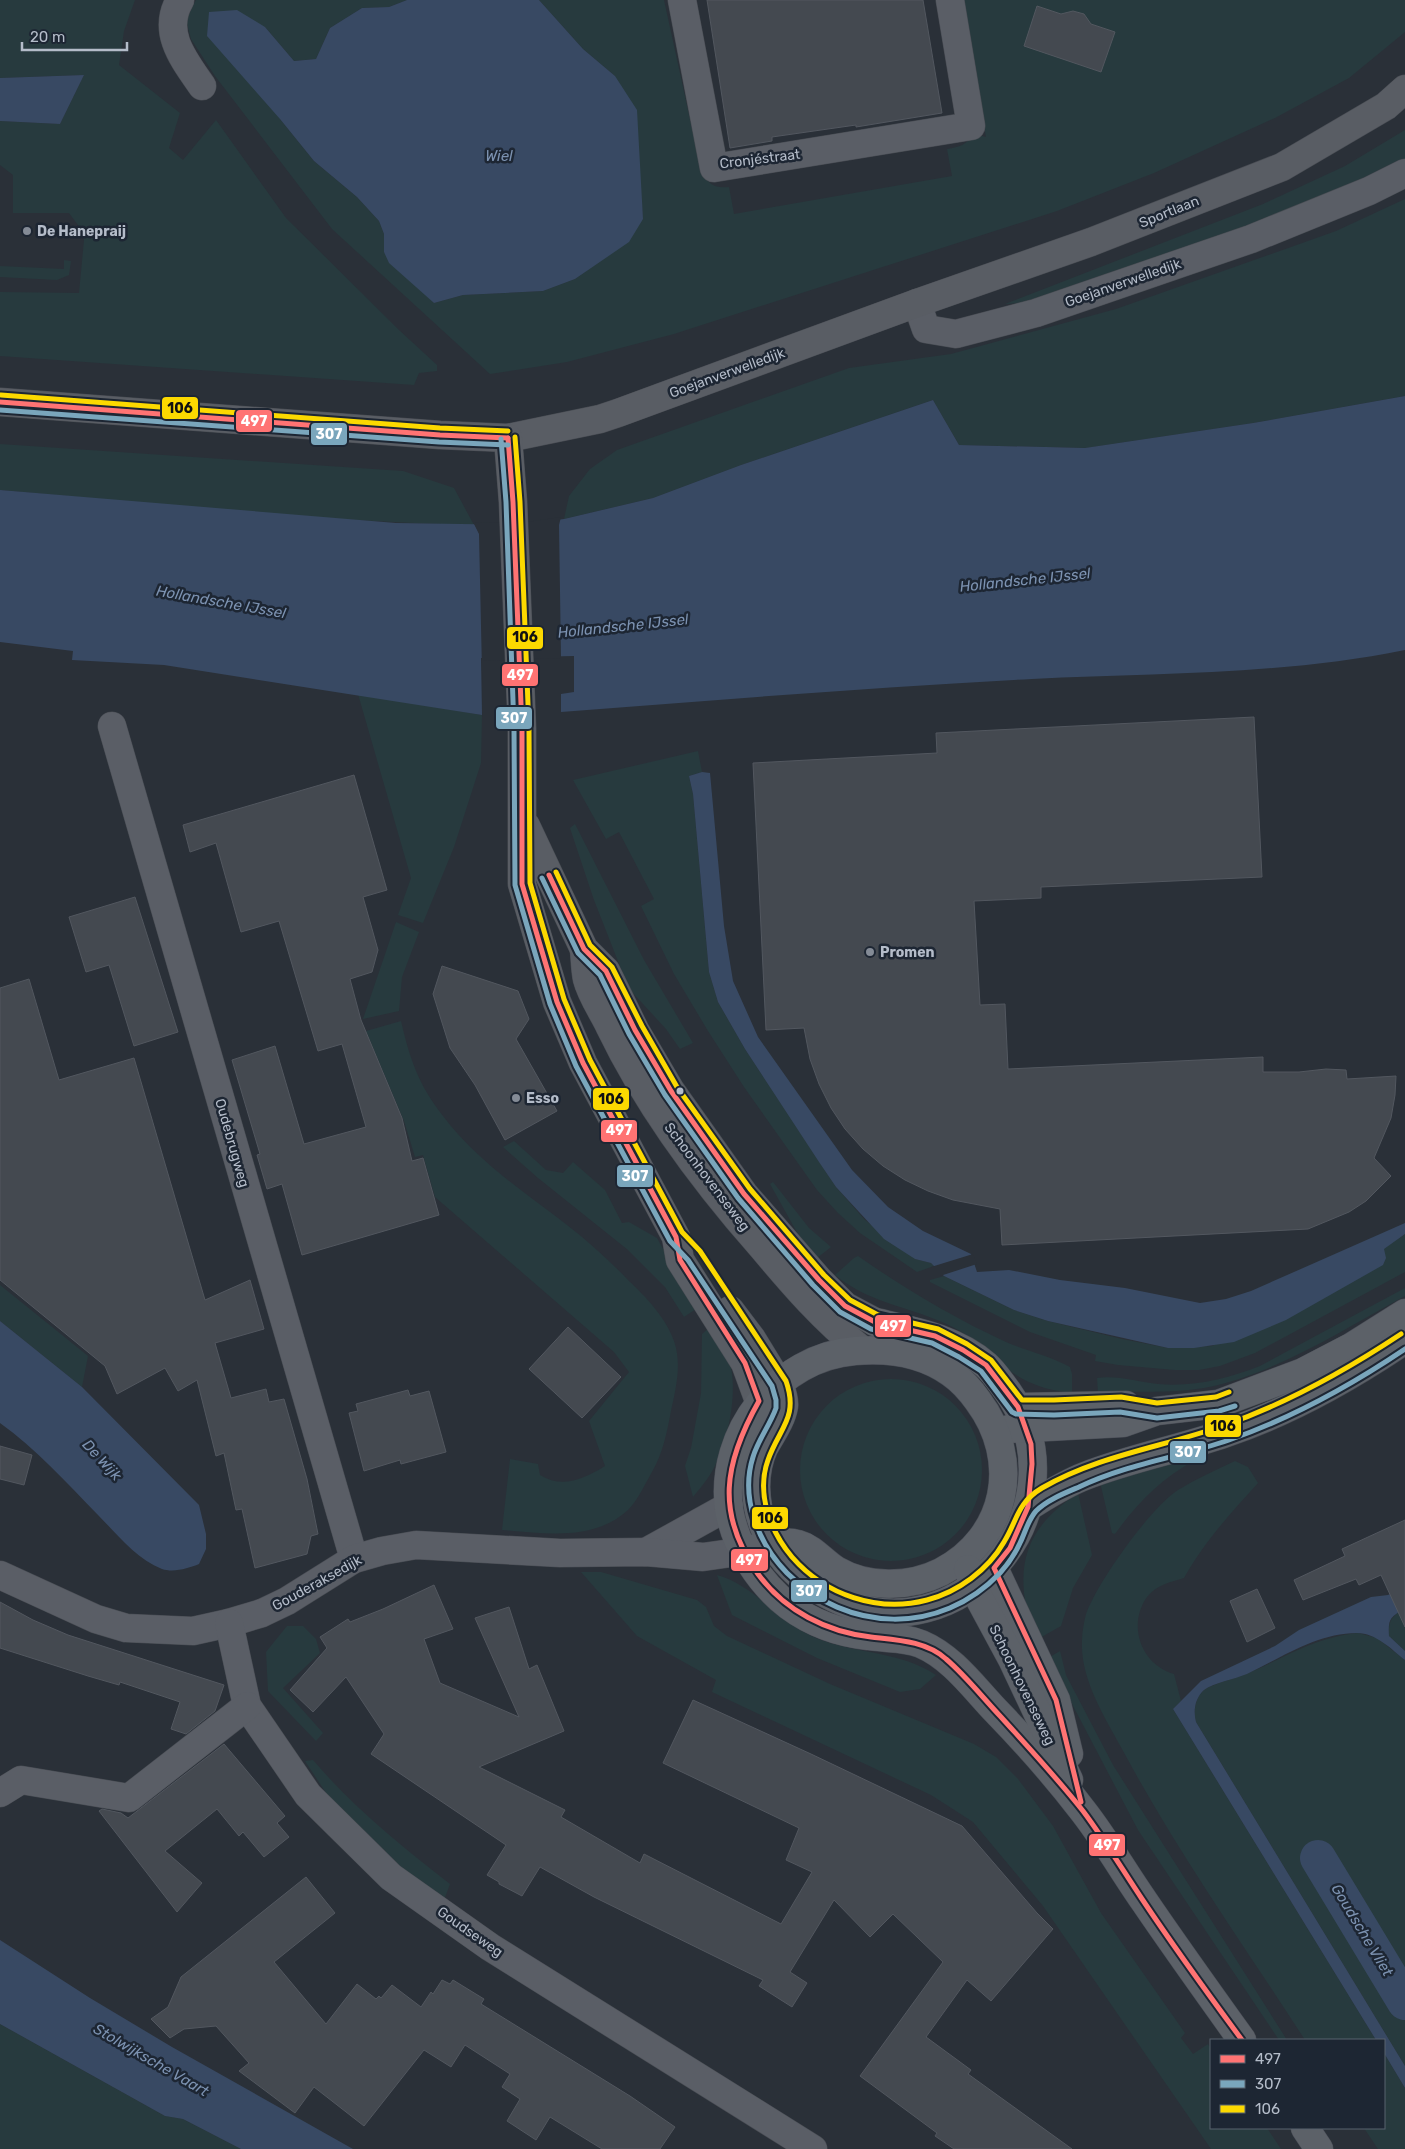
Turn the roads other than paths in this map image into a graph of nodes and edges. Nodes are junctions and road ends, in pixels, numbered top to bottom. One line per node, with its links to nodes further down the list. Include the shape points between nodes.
1 (180, 0): 4 (street, via 172,24 179,54)
2 (682, 0): 3 (street, Cronjéstraat, via 714,168 971,126)
3 (950, 0)
4 (202, 86)
5 (1405, 89): 7 (main road, Sportlaan, via 1386,106 1282,167 1091,242)
6 (1405, 173): 7 (street, Goejanverwelledijk, via 1251,239 1036,313 956,334 926,329)
7 (917, 303): 9 (main road, Goejanverwelledijk, via 600,419)
8 (0, 402): 9 (main road, Goejanverwelledijk, via 440,436)
9 (508, 438): 11 (main road, Schoonhovenseweg, via 522,729)
10 (112, 726): 27 (street, Oudebrugweg)
11 (523, 820): 12 (main road, Schoonhovenseweg); 13 (main road, Schoonhovenseweg, via 522,884 556,1002 583,1063)
12 (584, 949): 16 (main road, Schoonhovenseweg, via 588,981 618,1043 684,1152 727,1208 802,1294); 19 (main road, Schoonhovenseweg, via 606,971 635,1030 671,1091 744,1194 825,1286 845,1306 875,1322 935,1336 964,1350 986,1365)
13 (676, 1237): 17 (main road, Schoonhovenseweg, via 694,1255); 18 (main road, Schoonhovenseweg, via 680,1260 745,1364)
14 (1405, 1313): 19 (main road, via 1303,1372 1218,1404 1157,1411 1121,1404 1054,1408)
15 (1405, 1340): 22 (main road, via 1301,1403 1226,1433 1084,1476)
16 (862, 1350): 17 (main road, Schoonhovenseweg, via 842,1352 815,1361); 20 (main road, Schoonhovenseweg, via 901,1351 953,1374 972,1392)
17 (779, 1383): 18 (main road, Schoonhovenseweg); 23 (main road, via 784,1405 763,1450 756,1488 760,1516)
18 (760, 1402): 21 (main road, Schoonhovenseweg, via 744,1426 736,1446 728,1492)
19 (1022, 1418): 20 (main road); 22 (main road, via 1031,1444)
20 (996, 1429): 26 (main road, Schoonhovenseweg, via 1004,1461 1003,1490 990,1526)
21 (729, 1506): 24 (main road, Schoonhovenseweg, via 732,1523); 25 (street, Gouderaksedijk)
22 (1028, 1507): 28 (main road, via 1010,1548)
23 (774, 1544): 24 (main road, Schoonhovenseweg); 26 (main road, Schoonhovenseweg, via 796,1543 840,1572 879,1584 900,1584 938,1574); 30 (main road, via 787,1563 822,1592 849,1605 876,1611 926,1609 946,1602)
24 (745, 1551): 25 (street, Gouderaksedijk, via 703,1556); 34 (main road, Schoonhovenseweg, via 772,1591 808,1618 848,1633 912,1641 943,1657 1000,1715)
25 (646, 1552): 27 (street, Gouderaksedijk, via 560,1553 416,1545)
26 (964, 1555): 30 (main road, Schoonhovenseweg)
27 (354, 1560): 31 (street, Gouderaksedijk, via 287,1601)
28 (994, 1568): 30 (main road); 34 (main road, Schoonhovenseweg, via 1056,1700)
29 (0, 1575): 31 (street, Gouderaksedijk, via 96,1619 126,1628 192,1631)
30 (973, 1586): 34 (main road, Schoonhovenseweg, via 1012,1659)
31 (229, 1623): 32 (street, Goudseweg)
32 (247, 1706): 33 (street, via 129,1798 21,1780); 37 (street, Goudseweg, via 308,1795 391,1877 490,1947)
33 (0, 1793)
34 (1083, 1811): 35 (main road, Schoonhovenseweg, via 1186,1964)
35 (1241, 2039)
36 (1305, 2129): 38 (main road)
37 (813, 2149)
38 (1319, 2149)

